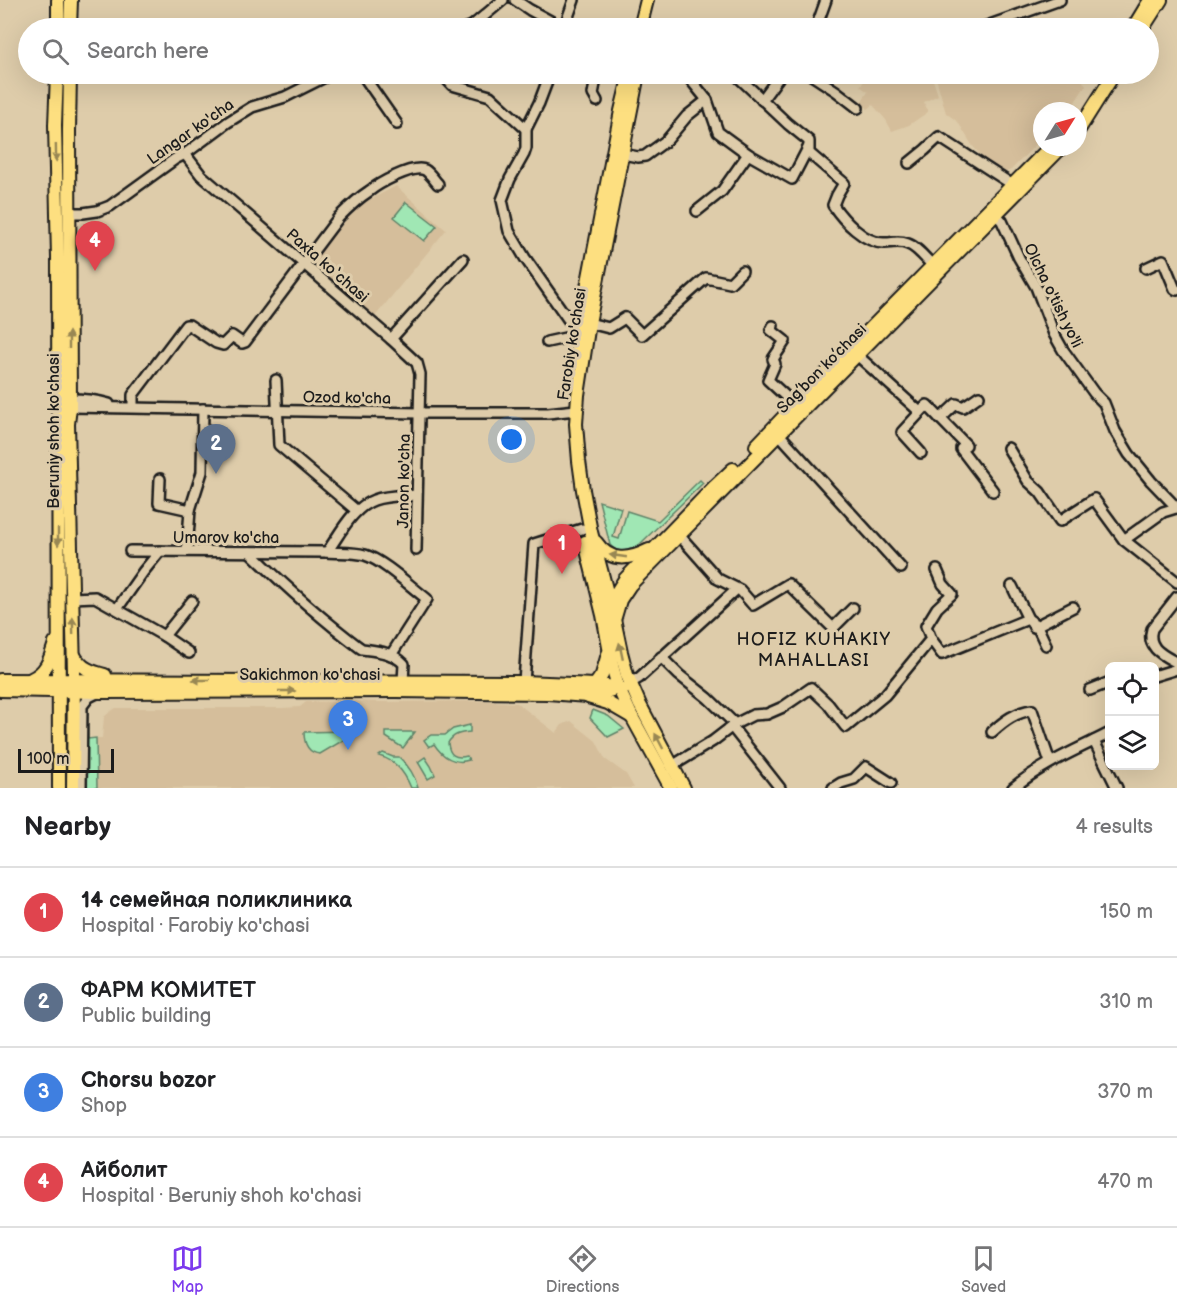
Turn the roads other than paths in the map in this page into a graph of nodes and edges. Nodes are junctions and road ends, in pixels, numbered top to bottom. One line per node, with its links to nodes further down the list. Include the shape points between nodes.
1 (58, 0): 13 (main road)
2 (71, 0): 14 (main road)
3 (503, 0): 15 (street)
4 (515, 0): 16 (street)
5 (574, 0): 17 (street)
6 (646, 0): 18 (main road)
7 (654, 0): 19 (main road)
8 (826, 0): 20 (street)
9 (1060, 0): 12 (street)
10 (1150, 0): 22 (main road)
11 (1161, 0): 23 (main road)
12 (1032, 5): 21 (street)
13 (58, 18)
14 (70, 18)
15 (482, 18)
16 (545, 18)
17 (567, 18)
18 (642, 18)
19 (650, 18)
20 (820, 18)
21 (1003, 18)
22 (1139, 18)
23 (1149, 18)
24 (57, 84): 46 (main road, Beruniy shoh ko'chasi)
25 (70, 84): 48 (main road, Beruniy shoh ko'chasi)
26 (311, 84): 50 (street, Langar ko'cha, via 252,107)
27 (369, 84): 45 (street)
28 (451, 84): 47 (street, via 490,96)
29 (547, 84): 47 (street, Farobiy ko'chasi)
30 (595, 84): 41 (street, via 593,94)
31 (628, 84): 68 (main road, Farobiy ko'chasi)
32 (636, 84): 51 (main road, Farobiy ko'chasi)
33 (694, 84): 39 (street)
34 (745, 84): 40 (street)
35 (774, 84): 40 (street)
36 (826, 84): 43 (street)
37 (1099, 84): 42 (main road)
38 (1108, 84): 44 (main road)
39 (707, 100): 51 (street, via 687,116 668,140 645,156); 52 (street, via 718,132)
40 (762, 100): 49 (street, via 809,141)
41 (597, 101)
42 (1087, 103)
43 (858, 108)
44 (1087, 117)
45 (397, 124)
46 (55, 125): 48 (main road); 76 (main road, Beruniy shoh ko'chasi, one-way to 76, via 58,386)
47 (526, 129): 68 (street, Farobiy ko'chasi, via 524,154 502,200 509,231 570,322)
48 (69, 130): 60 (main road, Beruniy shoh ko'chasi)
49 (808, 148): 52 (street, via 792,179); 63 (street, via 844,183 832,205 854,230 883,244 910,244)
50 (185, 154): 60 (street, Langar ko'cha, via 110,206); 62 (street, Paxta ko‘chasi, via 201,175)
51 (623, 154): 68 (main road, Farobiy ko'chasi)
52 (748, 154): 58 (street, via 722,191)
53 (1042, 156): 56 (main road, Sag’bon ko’chasi)
54 (1051, 156): 56 (main road, Sag’bon ko’chasi)
55 (909, 163): 56 (street, via 939,137)
56 (1020, 181): 59 (main road, Sag’bon ko’chasi)
57 (438, 184): 62 (street, via 426,171 416,169 378,185 339,217)
58 (697, 211)
59 (993, 211): 63 (main road, Sag’bon ko’chasi); 89 (street, Olcha o'tish yo'li, via 1036,287 1063,350 1104,403 1129,454)
60 (70, 213): 76 (main road, Beruniy shoh ko'chasi, one-way to 60)
61 (463, 259): 69 (street)
62 (304, 263): 69 (street, Paxta ko‘chasi); 75 (street, via 244,342 232,336 223,345 216,343 186,325 133,395)
63 (939, 264): 71 (main road, Sag’bon ko’chasi); 74 (main road, Sag’bon ko’chasi)
64 (1146, 268): 66 (street, via 1163,260)
65 (742, 271): 68 (street, via 730,283 706,278 642,334 625,318 609,328)
66 (1177, 290)
67 (773, 326): 74 (street, via 771,330 785,341 773,359 775,364 768,380)
68 (584, 330): 70 (street); 78 (main road, Farobiy ko'chasi)
69 (391, 339): 81 (street, Paxta ko‘chasi, via 417,363)
70 (547, 342)
71 (857, 356): 80 (street); 83 (main road, Sag’bon ko’chasi)
72 (276, 380): 79 (street)
73 (979, 396): 82 (street, via 963,407 956,404)
74 (795, 405): 95 (main road, Sag’bon ko’chasi)
75 (133, 407): 76 (street, Ozod ko'cha, via 94,400); 77 (street, Ozod ko'cha)
76 (65, 409): 108 (main road, Beruniy shoh ko'chasi); 117 (main road, Beruniy shoh ko'chasi, one-way to 117)
77 (203, 409): 79 (street, Ozod ko'cha); 90 (street, via 202,472)
78 (573, 410): 81 (street, Ozod ko'cha); 92 (main road, Farobiy ko'chasi, via 583,490)
79 (278, 411): 81 (street, Ozod ko'cha); 91 (street, via 280,447)
80 (920, 412): 82 (street, via 927,405); 85 (street, via 902,432)
81 (420, 413): 88 (street, Janon ko'cha)
82 (940, 419): 87 (street, via 966,445 961,448)
83 (779, 434): 93 (main road, Sag’bon ko’chasi); 102 (street)
84 (1008, 448): 94 (street, via 1060,521 1094,499)
85 (921, 453)
86 (160, 479): 90 (street, via 159,503)
87 (993, 491)
88 (416, 495): 91 (street, via 373,500); 96 (street, Janon ko'cha)
89 (1177, 508): 94 (street, via 1163,512)
90 (190, 510): 99 (street)
91 (357, 511): 101 (street)
92 (582, 531): 95 (main road, one-way to 92, via 632,557 615,557); 110 (main road, Farobiy ko'chasi); 114 (main road, Farobiy ko'chasi); 129 (street, via 534,544)
93 (679, 536): 106 (street, via 718,579); 114 (main road, Sag’bon ko’chasi, via 630,585)
94 (1124, 540): 104 (street)
95 (655, 547): 110 (main road, Sag’bon ko’chasi, via 624,579)
96 (416, 550)
97 (130, 551): 98 (street)
98 (160, 551): 99 (street, Umarov ko'cha); 113 (street, Umarov ko'cha)
99 (187, 551): 100 (street, Umarov ko'cha)
100 (250, 552): 101 (street, Umarov ko'cha); 124 (street, via 362,649)
101 (327, 552): 124 (street, Umarov ko'cha, via 367,556 428,599)
102 (901, 568)
103 (937, 570): 119 (street, via 952,594 926,626)
104 (1177, 582)
105 (1012, 586): 115 (street)
106 (737, 589): 112 (street, via 755,605 788,584 833,628); 125 (street)
107 (1177, 597): 126 (street, via 1150,635 1157,651)
108 (72, 598): 113 (street, via 95,597); 123 (main road, Beruniy shoh ko'chasi, one-way to 108)
109 (192, 601): 118 (street)
110 (610, 602): 114 (main road, Farobiy ko'chasi)
111 (1073, 607): 116 (street)
112 (853, 608)
113 (117, 609): 118 (street)
114 (609, 617): 121 (main road); 138 (main road, one-way to 114)
115 (1028, 619): 116 (street); 119 (street, via 942,654)
116 (1037, 626): 120 (street)
117 (58, 630): 134 (main road, via 47,665); 135 (main road, Beruniy shoh ko'chasi)
118 (164, 636): 122 (street)
119 (931, 639): 145 (street, via 885,695 846,727 811,688 783,707)
120 (1046, 645)
121 (608, 650): 137 (main road); 138 (main road)
122 (189, 653)
123 (73, 654): 131 (main road, via 88,670); 136 (main road, Beruniy shoh ko'chasi)
124 (392, 655): 132 (street, via 404,663)
125 (661, 657): 138 (street); 145 (street)
126 (1177, 663)
127 (1177, 669): 128 (street)
128 (1159, 675)
129 (524, 677): 132 (main road, Sakichmon ko'chasi); 137 (main road, Sakichmon ko'chasi)
130 (0, 680): 134 (main road, Sakichmon ko'chasi)
131 (124, 680): 132 (main road, Sakichmon ko'chasi, one-way to 131); 136 (main road, Sakichmon ko'chasi)
132 (403, 681)
133 (1105, 684): 140 (street)
134 (31, 685): 135 (main road, Sakichmon ko'chasi); 139 (main road, Sakichmon ko'chasi); 144 (main road, via 50,705)
135 (58, 685): 136 (main road, Sakichmon ko'chasi); 144 (main road, Beruniy shoh ko'chasi)
136 (73, 685): 141 (main road, Sakichmon ko'chasi); 149 (main road, Beruniy shoh ko'chasi)
137 (595, 685): 138 (main road, Sakichmon ko'chasi)
138 (628, 688): 142 (main road, Sakichmon ko'chasi); 143 (main road); 151 (main road, one-way to 138)
139 (0, 690)
140 (1090, 690)
141 (102, 692): 142 (main road, Sakichmon ko'chasi, one-way to 142, via 396,691); 149 (street, via 89,697 82,706)
142 (587, 696): 143 (main road)
143 (632, 717): 156 (main road)
144 (59, 723): 153 (main road, Beruniy shoh ko'chasi)
145 (734, 726): 151 (street); 158 (street)
146 (992, 732): 150 (street, via 1005,720 1032,710)
147 (1105, 736): 148 (street)
148 (1094, 741): 150 (street); 161 (street)
149 (77, 743): 154 (main road, Beruniy shoh ko'chasi); 155 (street)
150 (1050, 762): 160 (street)
151 (672, 766): 157 (main road)
152 (891, 783): 159 (street, via 866,767 854,779)
153 (59, 788)
154 (73, 788)
155 (81, 788)
156 (671, 788)
157 (684, 788)
158 (780, 788)
159 (833, 788)
160 (1013, 788)
161 (1117, 788)

